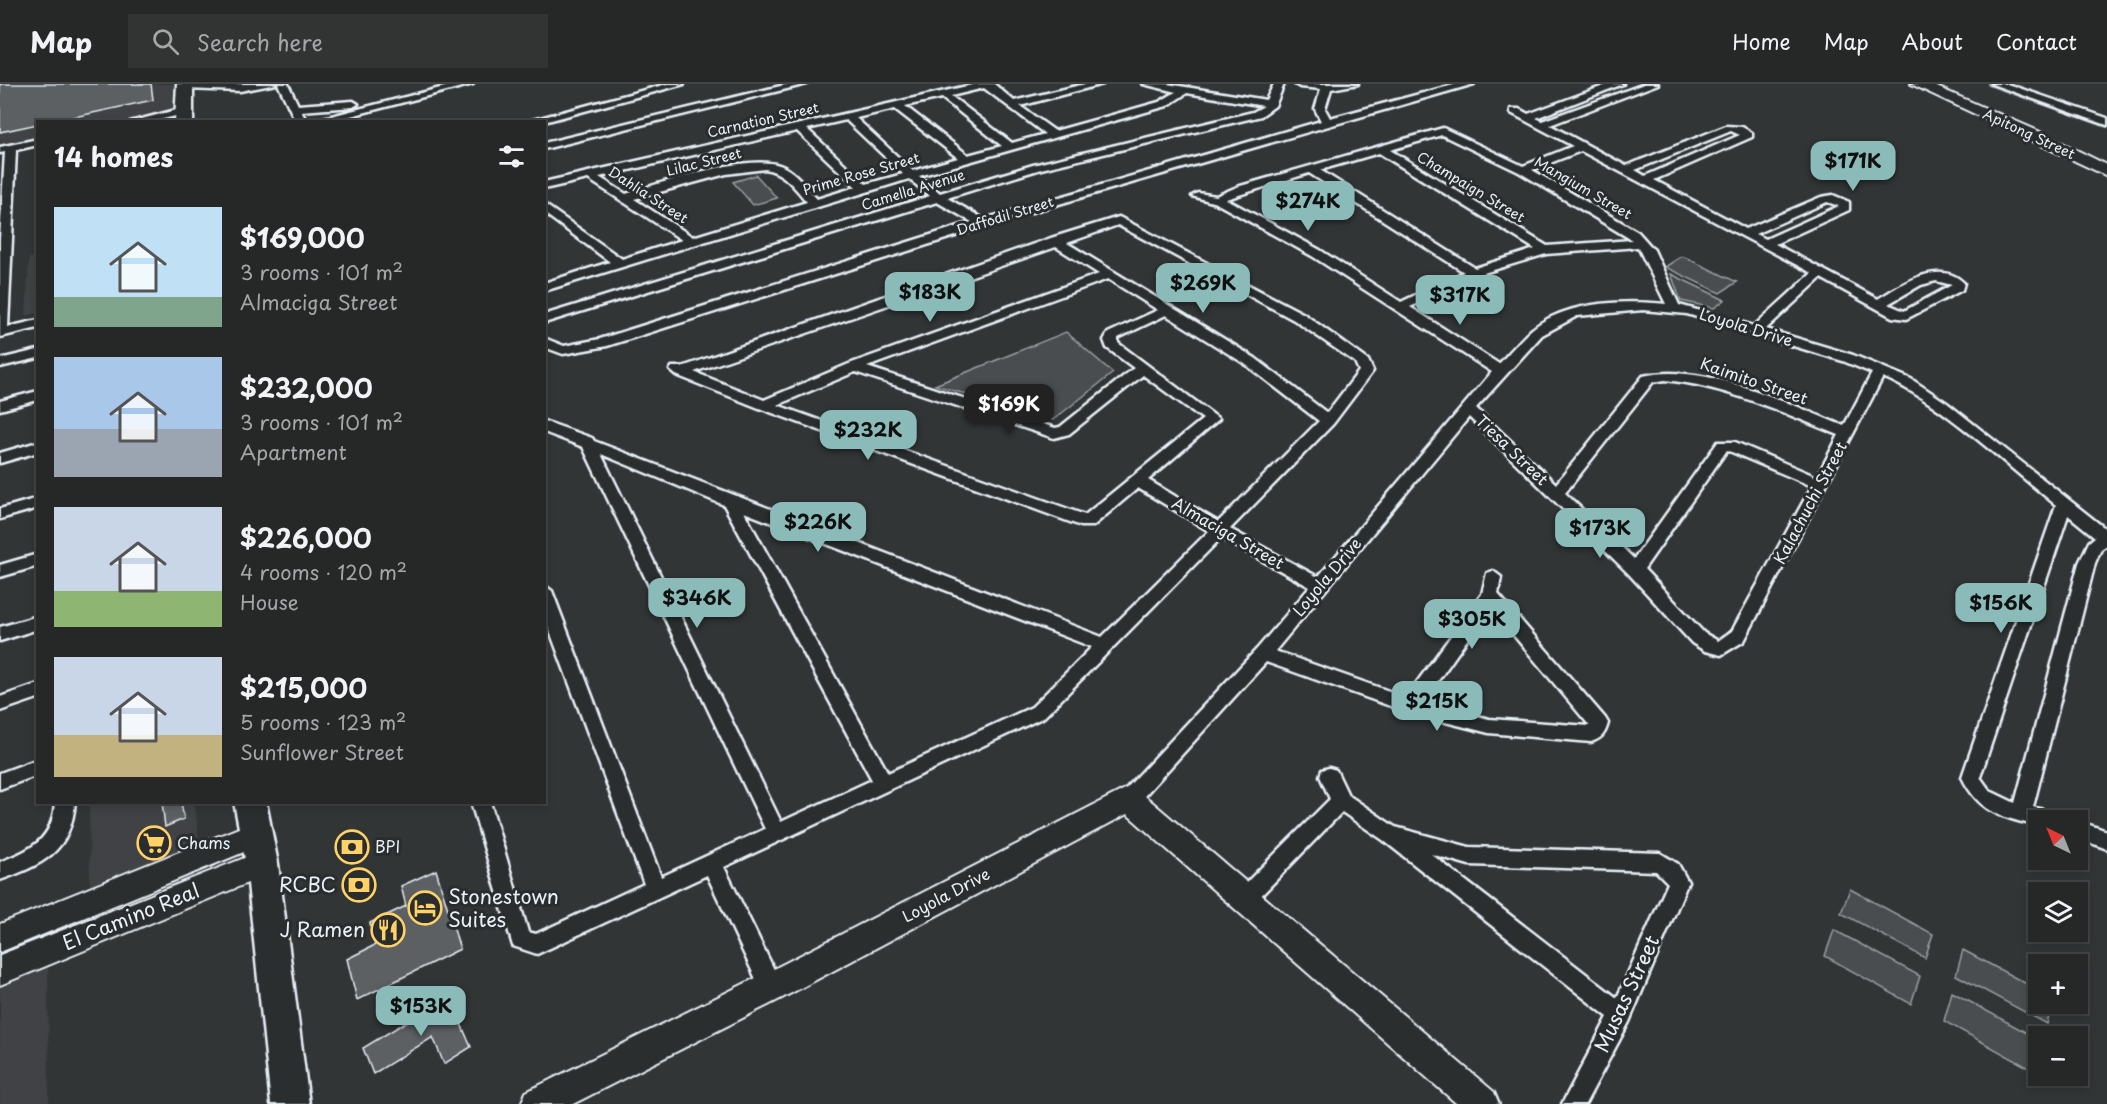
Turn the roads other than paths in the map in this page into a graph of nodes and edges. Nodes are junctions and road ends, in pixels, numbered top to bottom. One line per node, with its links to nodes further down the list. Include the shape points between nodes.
1 (271, 84): 18 (street, via 240,88)
2 (283, 84): 25 (street)
3 (438, 84): 25 (street, via 348,105)
4 (468, 84): 32 (street)
5 (680, 84): 33 (street)
6 (802, 84): 40 (street)
7 (987, 84): 21 (street, Carnation Street); 22 (street)
8 (1098, 84): 22 (street)
9 (1148, 84): 20 (street)
10 (1279, 84): 23 (street)
11 (1300, 84): 19 (street)
12 (1353, 84): 19 (street)
13 (1469, 84): 34 (street, Daffodil Street)
14 (1618, 84): 29 (street)
15 (1653, 84): 36 (street)
16 (1918, 84): 50 (street, Apitong Street)
17 (1997, 84): 35 (street)
18 (185, 85): 27 (main road)
19 (1327, 86): 34 (street, via 1320,109)
20 (1186, 90): 23 (street); 38 (street, Prime Rose Street, via 1163,104)
21 (944, 94): 24 (street, Carnation Street); 41 (street)
22 (1014, 104): 38 (street)
23 (1271, 104): 58 (street, Camella Avenue, via 1257,114 1037,167)
24 (897, 105): 28 (street, Carnation Street); 46 (street)
25 (293, 108): 31 (street)
26 (1515, 111): 29 (street)
27 (184, 116): 30 (street)
28 (849, 116): 37 (street, Carnation Street); 51 (street)
29 (1527, 118): 36 (street)
30 (151, 120)
31 (301, 120)
32 (321, 120)
33 (538, 120)
34 (1326, 121): 62 (street, Daffodil Street)
35 (2107, 122)
36 (1541, 125): 42 (street)
37 (800, 128): 52 (street, Carnation Street); 55 (street)
38 (1052, 134): 41 (street, Prime Rose Street)
39 (36, 143): 45 (street)
40 (546, 146)
41 (1010, 146): 46 (street, Prime Rose Street)
42 (1581, 147): 48 (street); 49 (street)
43 (1381, 149): 47 (street); 48 (street, Mangium Street, via 1443,131); 68 (street, Champaign Street)
44 (36, 153): 45 (street)
45 (6, 154): 83 (street)
46 (966, 159): 51 (street, Prime Rose Street)
47 (1311, 169): 59 (street, via 1241,189); 70 (street)
48 (1523, 170): 66 (street, Mangium Street)
49 (1626, 170): 53 (street); 53 (street, via 1730,128 1748,135)
50 (2107, 171)
51 (913, 174): 55 (street, Prime Rose Street); 58 (street)
52 (589, 175): 54 (street, Carnation Street); 57 (street, Dahlia Street)
53 (1645, 180): 63 (street)
54 (546, 186)
55 (864, 188): 60 (street, Prime Rose Street)
56 (1198, 196): 59 (street)
57 (624, 198): 60 (street, Lilac Street, via 765,165 787,175); 64 (street, Dahlia Street)
58 (938, 198): 62 (street); 80 (street, Camella Avenue)
59 (1219, 200): 77 (street)
60 (814, 203): 64 (street, Prime Rose Street)
61 (546, 208): 69 (street)
62 (984, 223): 84 (street, Daffodil Street, via 602,343 563,350)
63 (1747, 232): 67 (street); 67 (street, via 1825,199 1845,204 1845,208)
64 (691, 241): 69 (street, Prime Rose Street)
65 (1054, 241): 73 (street); 92 (street, via 676,369); 95 (street, via 1119,221 1299,317 1365,366 1366,370)
66 (1643, 243): 68 (street); 78 (street, Mangium Street)
67 (1768, 243): 71 (street)
68 (1545, 249): 70 (street)
69 (619, 263): 74 (street, Prime Rose Street)
70 (1473, 272): 77 (street)
71 (1819, 273): 76 (street); 82 (street)
72 (546, 274): 74 (street)
73 (1110, 274): 79 (street); 87 (street)
74 (558, 283): 75 (street, Prime Rose Street)
75 (546, 286)
76 (1878, 304): 76 (street, via 1929,276 1958,283 1906,315)
77 (1402, 306): 90 (street)
78 (1673, 306): 82 (street, Loyola Drive); 90 (street, Loyola Drive, via 1574,312 1537,332)
79 (1167, 310): 88 (street, via 1111,340); 95 (street, via 1250,361)
80 (546, 319)
81 (36, 324): 83 (street)
82 (1757, 330): 89 (street, Loyola Drive)
83 (1, 333)
84 (546, 343)
85 (36, 354): 86 (street)
86 (0, 363)
87 (854, 367): 88 (street, via 1054,433 1064,431); 92 (street)
88 (1142, 369): 101 (street, via 1212,419)
89 (1880, 370): 97 (street, Kalachuchi Street); 105 (street, Loyola Drive, via 1921,390)
90 (1500, 371): 94 (street, Loyola Drive)
91 (36, 396): 93 (street)
92 (764, 405): 101 (street, via 1081,522 1092,519)
93 (0, 406)
94 (1469, 409): 103 (street, Tiesa Street); 113 (street, Loyola Drive)
95 (1328, 421): 108 (street)
96 (546, 427): 98 (street)
97 (1847, 433): 102 (street, Kalachuchi Street); 103 (street, Kaimito Street, via 1698,379 1660,375 1648,380)
98 (587, 441): 104 (street); 133 (street)
99 (36, 448): 100 (street)
100 (0, 458)
101 (1137, 480): 108 (street, Almaciga Street)
102 (1821, 484): 111 (street, via 1723,445); 117 (street, Kalachuchi Street)
103 (1557, 493): 111 (street, Tiesa Street)
104 (730, 501): 118 (street); 126 (street)
105 (2065, 501): 109 (street, Loyola Drive); 131 (street, via 1971,777 1975,790 1984,799)
106 (36, 504): 107 (street)
107 (0, 514)
108 (1220, 530): 113 (street, Almaciga Street); 118 (street)
109 (2106, 537): 131 (street, via 2095,546 2087,563)
110 (36, 561): 112 (street)
111 (1635, 570): 117 (street, Tiesa Street, via 1698,638 1721,648)
112 (0, 571)
113 (1320, 585): 119 (street, Loyola Drive)
114 (546, 596): 140 (street)
115 (36, 623): 116 (street)
116 (0, 634)
117 (1738, 636)
118 (1104, 645): 126 (street, via 1038,712)
119 (1263, 654): 122 (street); 127 (street, Loyola Drive)
120 (36, 692): 121 (street)
121 (0, 704)
122 (1410, 706): 122 (street, via 1491,586 1599,723 1591,734 1489,726)
123 (36, 768): 125 (street)
124 (1329, 776): 128 (street)
125 (0, 781)
126 (885, 785): 133 (street)
127 (1129, 799): 141 (street); 144 (street, Loyola Drive)
128 (1341, 801): 136 (street); 141 (street)
129 (65, 804): 139 (street, via 66,818 53,842 40,853)
130 (481, 804): 140 (street, via 520,939 530,944)
131 (2022, 812): 132 (street)
132 (2028, 814)
133 (776, 832): 138 (street)
134 (2088, 833): 137 (street)
135 (256, 834): 142 (street, El Camino Real); 143 (street, El Camino Real); 146 (main road)
136 (1390, 834): 145 (street); 145 (street, Musas Street, via 1469,856 1660,862 1671,870 1678,882)
137 (2107, 840)
138 (712, 864): 140 (street); 144 (street)
139 (0, 871)
140 (656, 889)
141 (1244, 899): 148 (street)
142 (0, 938)
143 (0, 970)
144 (771, 987): 147 (street, Loyola Drive)
145 (1621, 1014): 149 (street, Musas Street)
146 (290, 1104)
147 (538, 1104)
148 (1482, 1104)
149 (1573, 1104)

